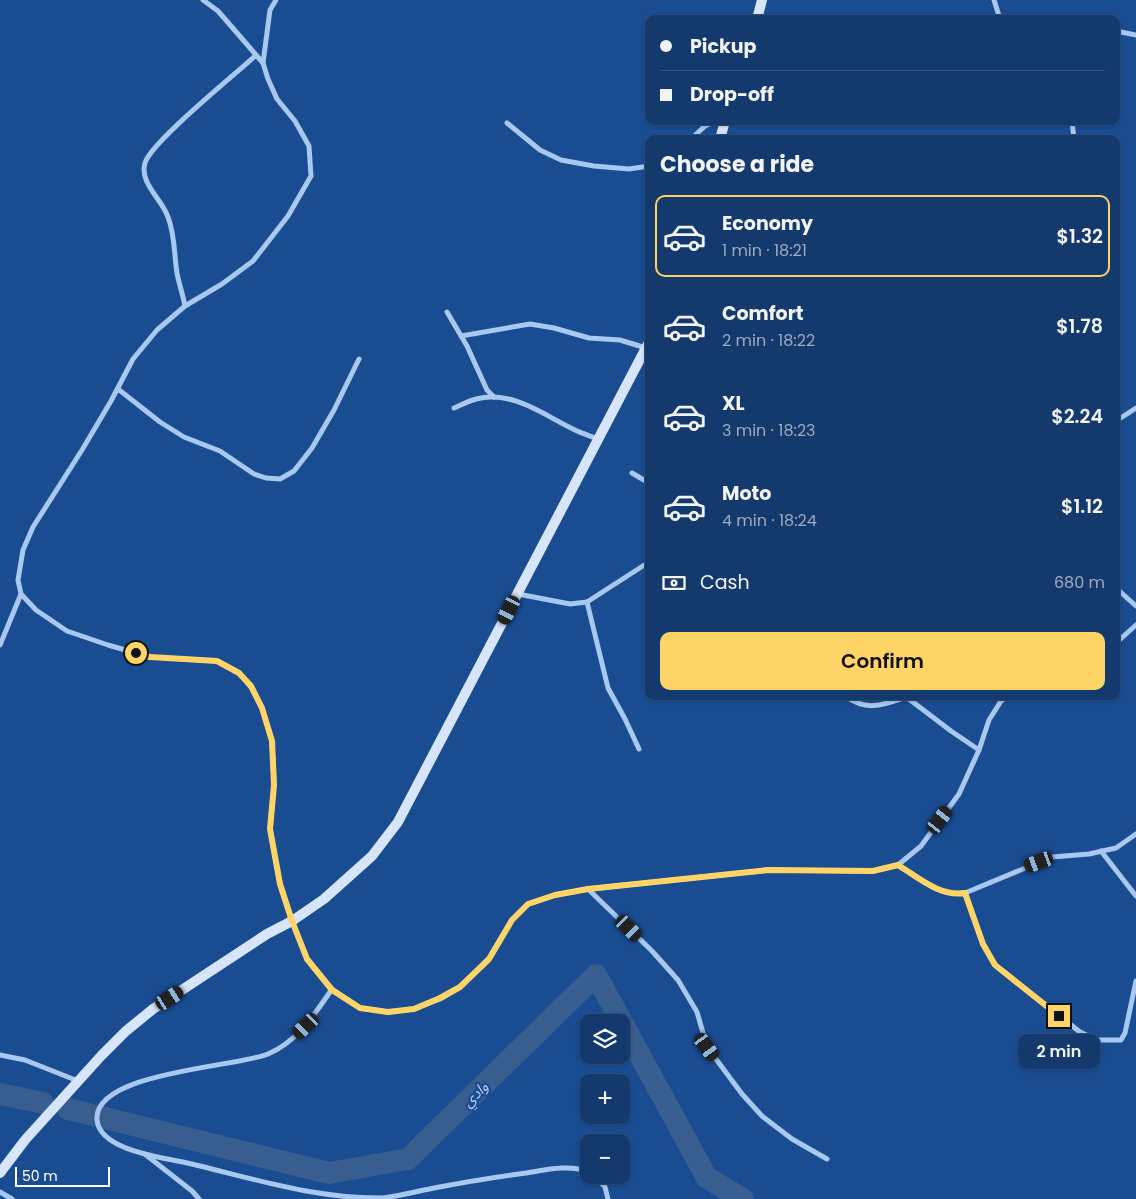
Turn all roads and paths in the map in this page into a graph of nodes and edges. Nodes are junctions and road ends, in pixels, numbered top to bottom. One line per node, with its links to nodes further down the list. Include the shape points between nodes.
1 (203, 0): 9 (street, via 218,11)
2 (276, 0): 10 (street, via 270,10)
3 (762, 0): 5 (main road)
4 (994, 0): 6 (street)
5 (757, 15)
6 (999, 15)
7 (1120, 32): 8 (street)
8 (1136, 35)
9 (256, 55): 10 (street); 15 (street, via 150,152 145,163 144,174 155,198 168,215)
10 (264, 63): 15 (street, via 277,99 309,146 311,176 288,216 253,261)
11 (507, 123): 14 (street, via 540,150 561,160 629,169)
12 (708, 125): 13 (street)
13 (696, 135)
14 (645, 167)
15 (185, 306): 21 (street, via 157,330 133,359)
16 (447, 312): 17 (street)
17 (461, 336): 18 (street, via 530,324 588,338); 22 (street, via 487,390)
18 (645, 345)
19 (645, 349): 26 (main road)
20 (359, 359): 21 (street, via 312,448 294,471 280,479 254,474 220,451 184,437)
21 (118, 388): 31 (street, via 33,527 23,550 18,580)
22 (494, 397): 23 (street, via 475,399); 26 (street, via 544,412)
23 (454, 408)
24 (1136, 408): 25 (street)
25 (1120, 418)
26 (598, 439): 32 (main road)
27 (632, 473): 28 (street)
28 (645, 481)
29 (645, 565): 33 (street)
30 (1120, 592): 34 (street)
31 (21, 594): 37 (street); 50 (street, via 36,610 68,632 150,657 217,661 239,673 251,686 272,741 274,785 270,829 280,884)
32 (518, 594): 33 (street, via 570,604); 50 (main road, via 398,822 372,856 324,899)
33 (587, 602): 42 (street, via 608,688)
34 (1136, 606)
35 (1136, 625): 36 (street)
36 (1120, 640)
37 (0, 645)
38 (852, 700): 39 (street, via 861,705 880,706)
39 (896, 700)
40 (911, 700): 43 (street)
41 (1002, 700): 43 (street, via 989,720)
42 (639, 749)
43 (979, 750): 46 (street, via 959,794 921,846)
44 (1136, 834): 45 (street, via 1116,848)
45 (1100, 851): 48 (street, via 1052,857); 49 (street)
46 (898, 865): 47 (street, via 873,871 768,870); 48 (street, via 938,890)
47 (588, 889): 52 (street, via 528,904 512,920 489,959 460,987 414,1009 388,1012 360,1008); 56 (street, via 678,980 697,1012 707,1047 742,1094 762,1116 792,1139)
48 (965, 893): 51 (street, via 983,944 995,965 1080,1032 1097,1040 1121,1040)
49 (1136, 896)
50 (292, 921): 52 (street, via 307,959); 54 (main road, via 154,1009 126,1031)
51 (1136, 981)
52 (332, 990): 55 (street, via 290,1042 267,1054 162,1075 124,1088 103,1102 97,1117 103,1132 120,1145)
53 (0, 1055): 54 (street, via 25,1060)
54 (79, 1081): 58 (main road, via 25,1140)
55 (144, 1153): 57 (street, via 302,1193 342,1199 383,1198 465,1182 551,1169); 62 (street)
56 (827, 1159)
57 (580, 1168)
58 (0, 1173)
59 (602, 1184): 63 (street)
60 (0, 1192): 61 (street)
61 (12, 1199)
62 (199, 1199)
63 (608, 1199)

